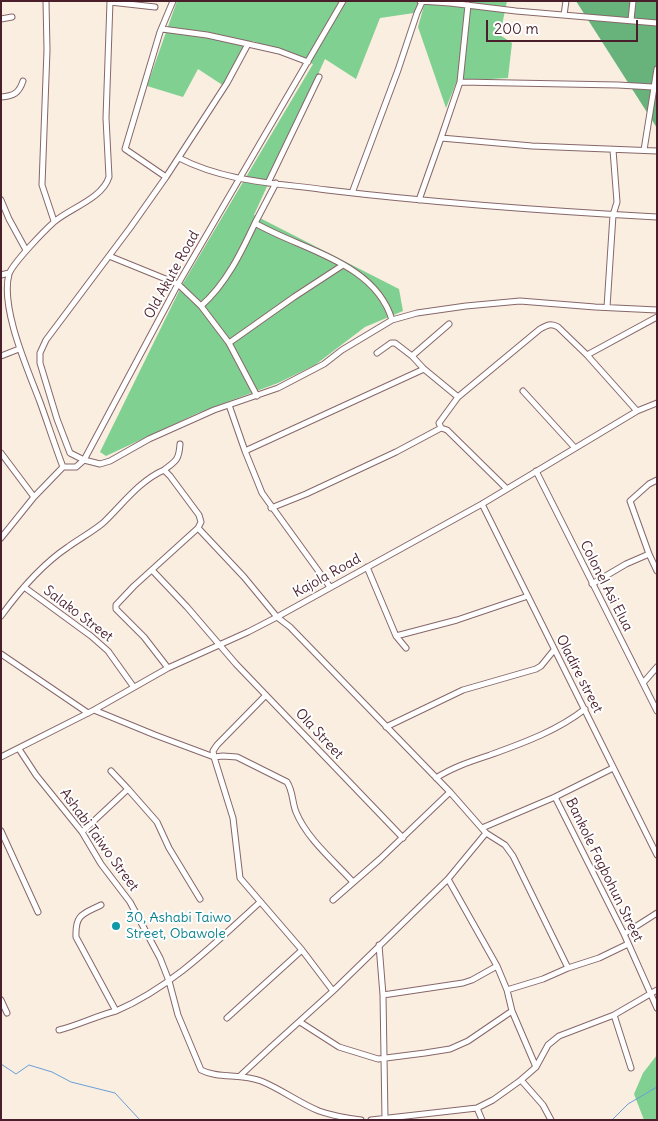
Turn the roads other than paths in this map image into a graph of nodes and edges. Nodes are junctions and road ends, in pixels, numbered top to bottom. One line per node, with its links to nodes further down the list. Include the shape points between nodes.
1 (46, 1): 38 (street, via 42,185)
2 (173, 1): 15 (street)
3 (342, 1): 17 (street, Old Akute Road)
4 (566, 1): 10 (street)
5 (633, 1): 13 (street)
6 (110, 2): 9 (street); 38 (street, via 106,118 109,177 104,187)
7 (421, 2): 8 (street); 33 (street)
8 (468, 5): 10 (street); 21 (street)
9 (155, 7)
10 (564, 15): 13 (street)
11 (12, 17): 12 (street)
12 (1, 19)
13 (631, 20): 14 (street)
14 (657, 23)
15 (162, 28): 16 (street); 29 (street, via 125,149)
16 (248, 44): 17 (street); 28 (street)
17 (308, 62): 30 (street, Old Akute Road)
18 (657, 69): 22 (street)
19 (319, 77): 31 (street)
20 (23, 81): 23 (street, via 18,93)
21 (460, 82): 22 (street); 24 (street)
22 (653, 88): 26 (street)
23 (1, 97)
24 (442, 138): 25 (street); 35 (street)
25 (613, 150): 26 (street); 36 (street, via 616,202)
26 (644, 150): 27 (street)
27 (657, 151)
28 (179, 158): 29 (street); 30 (street, via 225,176)
29 (166, 177): 41 (street)
30 (240, 178): 31 (street); 45 (street, Old Akute Road)
31 (268, 183): 32 (street)
32 (276, 183): 33 (street); 39 (street)
33 (352, 193): 35 (street)
34 (1, 200): 40 (street)
35 (419, 200): 36 (street)
36 (613, 215): 37 (street); 47 (street)
37 (657, 217)
38 (54, 222): 40 (street)
39 (255, 223): 42 (street); 46 (street, via 224,281)
40 (26, 250): 43 (street)
41 (109, 256): 45 (street); 70 (street, via 40,353 54,410 70,453)
42 (343, 265): 50 (street, via 381,295); 52 (street)
43 (9, 273): 44 (street); 53 (street, via 8,304)
44 (1, 275)
45 (178, 284): 46 (street); 70 (street, Old Akute Road)
46 (201, 306): 52 (street)
47 (607, 307): 48 (street); 50 (street, via 520,301 438,310)
48 (657, 310)
49 (657, 317): 55 (street)
50 (392, 320): 60 (street, via 324,364)
51 (449, 324): 57 (street)
52 (229, 343): 60 (street)
53 (18, 349): 56 (street); 71 (street)
54 (377, 353): 57 (street, via 395,343)
55 (587, 355): 61 (street, via 558,327 546,325); 64 (street)
56 (1, 356)
57 (412, 356): 58 (street)
58 (424, 369): 61 (street); 68 (street)
59 (523, 391): 67 (street)
60 (257, 396): 63 (street)
61 (458, 397): 65 (street, via 442,417)
62 (657, 403): 64 (street, Kajola Road)
63 (229, 405): 68 (street); 70 (street, via 148,439 110,461 100,464)
64 (637, 411): 67 (street, Kajola Road)
65 (441, 428): 75 (street, via 447,430); 78 (street, via 396,452)
66 (180, 444): 72 (street, via 176,461)
67 (575, 448): 73 (street, Kajola Road)
68 (245, 451): 78 (street)
69 (1, 453): 76 (street)
70 (84, 460): 71 (street, via 76,467)
71 (63, 467): 76 (street)
72 (164, 470): 79 (street, via 199,515 201,522); 86 (street, via 155,474 89,534 44,566)
73 (536, 471): 75 (street, Kajola Road); 85 (street, Colonel Asi Elua)
74 (657, 480): 81 (street, via 630,501)
75 (506, 488): 77 (street, Kajola Road)
76 (34, 497): 80 (street)
77 (482, 504): 82 (street, Kajola Road); 88 (street, Oladire street)
78 (271, 508): 87 (street)
79 (198, 528): 83 (street); 90 (street)
80 (1, 538)
81 (649, 554): 84 (street); 85 (street)
82 (367, 566): 87 (street, Kajola Road); 91 (street)
83 (152, 570): 92 (street, Ola Street); 97 (street, via 118,602 116,609)
84 (657, 571)
85 (592, 584): 98 (street, Colonel Asi Elua)
86 (24, 587): 89 (street); 99 (street, Salako Street, via 92,636 108,651)
87 (330, 587): 90 (street, Kajola Road)
88 (528, 596): 91 (street); 94 (street, Oladire street)
89 (1, 616)
90 (277, 617): 92 (street, Kajola Road); 105 (street)
91 (396, 636): 93 (street)
92 (219, 645): 97 (street, Kajola Road); 100 (street, Ola Street)
93 (406, 648)
94 (554, 650): 101 (street, Oladire street); 105 (street, via 536,669 463,690)
95 (1, 654): 104 (street)
96 (657, 667): 98 (street)
97 (168, 668): 99 (street, Kajola Road)
98 (643, 683): 103 (street, Colonel Asi Elua)
99 (133, 686): 102 (street, Kajola Road)
100 (266, 695): 108 (street, via 217,745); 119 (street, Ola Street)
101 (585, 709): 109 (street, Oladire street); 111 (street, via 558,727)
102 (94, 710): 104 (street, Kajola Road); 108 (street)
103 (657, 711)
104 (88, 713): 106 (street, Kajola Road)
105 (386, 727): 111 (street)
106 (19, 749): 107 (street, Kajola Road); 117 (street, Ashabi Taiwo Street)
107 (1, 757)
108 (214, 757): 122 (street, via 237,757 287,782 305,827); 125 (street, via 233,818 240,878)
109 (613, 768): 114 (street); 120 (street, Oladire street)
110 (111, 771): 112 (street)
111 (436, 778): 113 (street)
112 (128, 789): 117 (street); 123 (street, via 157,822)
113 (450, 792): 115 (street); 119 (street)
114 (555, 797): 115 (street); 129 (street, Bankole Fagbohun Street)
115 (482, 828): 118 (street)
116 (1, 831): 127 (street)
117 (82, 832): 135 (street, Ashabi Taiwo Street, via 130,902 153,944)
118 (486, 833): 121 (street); 134 (street, via 504,844 513,856)
119 (403, 838): 122 (street)
120 (657, 855)
121 (448, 879): 131 (street); 133 (street)
122 (353, 882): 124 (street)
123 (200, 899)
124 (333, 900)
125 (259, 903): 132 (street); 135 (street)
126 (101, 905): 143 (street, via 78,918 76,937)
127 (38, 912)
128 (657, 913): 129 (street)
129 (624, 934): 130 (street, Bankole Fagbohun Street)
130 (628, 944): 134 (street); 140 (street, Bankole Fagbohun Street)
131 (379, 945): 138 (street); 139 (street)
132 (302, 950): 138 (street); 147 (street)
133 (497, 966): 136 (street); 139 (street, via 463,983)
134 (568, 968): 136 (street)
135 (168, 981): 143 (street); 153 (street, Ashabi Taiwo Street, via 201,1070 213,1075)
136 (507, 990): 144 (street)
137 (657, 990): 140 (street)
138 (333, 991): 148 (street)
139 (383, 995): 150 (street)
140 (650, 995): 142 (street, Bankole Fagbohun Street); 146 (street)
141 (1, 1000): 145 (street)
142 (657, 1008)
143 (116, 1011): 149 (street)
144 (512, 1011): 150 (street, via 468,1041 450,1048); 151 (street)
145 (7, 1013)
146 (614, 1015): 151 (street, via 559,1036 548,1045); 152 (street)
147 (227, 1018)
148 (300, 1022): 150 (street, via 347,1051); 153 (street)
149 (59, 1030)
150 (384, 1058): 158 (street)
151 (536, 1067): 154 (street)
152 (631, 1068)
153 (242, 1075): 157 (street, Ashabi Taiwo Street)
154 (521, 1080): 155 (street); 163 (street)
155 (477, 1108): 156 (street); 162 (street)
156 (437, 1112): 158 (street); 161 (street)
157 (338, 1118): 159 (street, Ashabi Taiwo Street)
158 (385, 1119): 160 (street)
159 (360, 1120)
160 (370, 1120)
161 (437, 1120)
162 (482, 1120)
163 (551, 1120)

